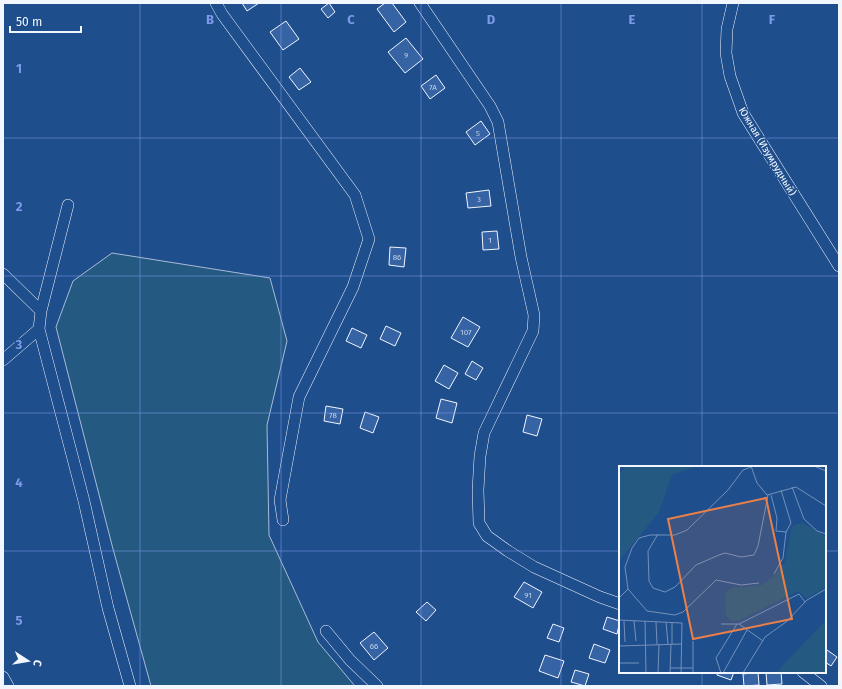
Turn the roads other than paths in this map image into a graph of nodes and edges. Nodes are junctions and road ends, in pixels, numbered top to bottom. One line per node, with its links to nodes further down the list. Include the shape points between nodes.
1 (216, 3): 10 (street, via 355,195 369,239 353,287 299,397 280,500)
2 (420, 3): 11 (street, via 490,106 498,122 534,315 533,331 484,433 478,490 479,523 487,536 534,566)
3 (733, 3): 5 (street, Южная (Изумрудный), via 727,29 726,53 730,76 743,113)
4 (68, 205): 7 (street)
5 (839, 266)
6 (3, 274): 7 (street)
7 (41, 311): 8 (street)
8 (39, 329): 9 (street); 16 (street, via 84,501 108,608)
9 (3, 360)
10 (284, 520)
11 (619, 604)
12 (326, 631): 17 (street, via 350,660)
13 (804, 673): 18 (street)
14 (3, 677): 15 (street)
15 (8, 686)
16 (130, 686)
17 (377, 686)
18 (821, 686)

